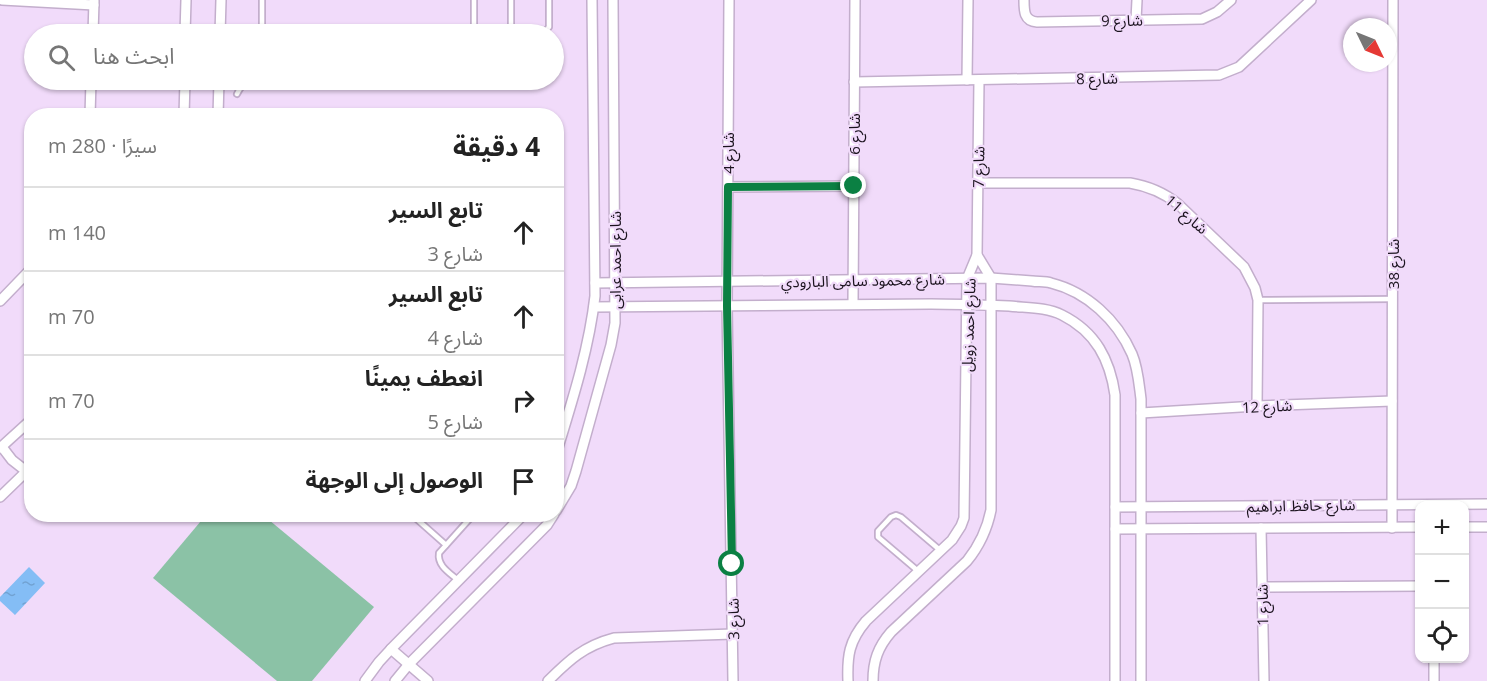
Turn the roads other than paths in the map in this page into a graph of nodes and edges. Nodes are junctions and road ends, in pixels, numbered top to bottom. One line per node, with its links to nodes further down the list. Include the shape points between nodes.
1 (2, 0): 18 (street)
2 (186, 0): 22 (street)
3 (221, 0): 23 (street)
4 (262, 0): 24 (lane)
5 (474, 0): 25 (lane)
6 (511, 0): 26 (lane)
7 (549, 0): 27 (lane)
8 (592, 0): 48 (street, شارع احمد عرابى)
9 (613, 0): 49 (street, شارع احمد عرابى)
10 (729, 0): 41 (street, شارع 4)
11 (855, 0): 30 (street, شارع 6)
12 (968, 0): 28 (street)
13 (1024, 0): 20 (street, شارع 9, via 1024,14 1032,22)
14 (1137, 0): 20 (street)
15 (1231, 0): 20 (street, شارع 9, via 1202,19)
16 (1386, 0): 19 (street)
17 (1306, 1): 29 (street, شارع 8, via 1239,67 1219,75)
18 (94, 2): 21 (street)
19 (1393, 4): 50 (street, شارع 38)
20 (1136, 20)
21 (93, 24)
22 (185, 24)
23 (220, 24)
24 (262, 24)
25 (474, 24)
26 (511, 24)
27 (549, 24)
28 (967, 80): 29 (street, شارع 8); 30 (street, شارع 8)
29 (979, 80): 39 (street, شارع 7)
30 (854, 82): 40 (street, شارع 6)
31 (91, 90): 36 (street)
32 (185, 90): 37 (street)
33 (219, 90): 38 (street)
34 (239, 90): 35 (lane)
35 (237, 94)
36 (90, 108)
37 (184, 108)
38 (218, 108)
39 (978, 183): 42 (street, شارع 7); 51 (street, شارع 11, via 1130,183 1155,189 1178,204 1244,267)
40 (854, 186): 41 (street); 46 (street, شارع 6)
41 (728, 187): 47 (street, شارع 4)
42 (976, 255): 44 (street, شارع احمد زويل); 45 (street, شارع احمد زويل)
43 (24, 276): 52 (street)
44 (991, 278): 45 (street, شارع محمود سامى البارودي); 55 (street, شارع احمد زويل); 61 (street, شارع محمود سامى البارودي, via 1050,282 1071,290 1107,317 1122,334 1132,355 1139,376)
45 (967, 279): 46 (street, شارع محمود سامى البارودي); 54 (street, شارع احمد زويل)
46 (853, 280): 47 (street, شارع محمود سامى البارودي); 53 (street, شارع 6)
47 (727, 281): 49 (street, شارع محمود سامى البارودي); 56 (street, شارع 4)
48 (595, 283): 49 (street, شارع محمود سامى البارودي); 57 (street, شارع احمد عرابى)
49 (616, 283): 58 (street, شارع احمد عرابى)
50 (1393, 299): 51 (lane); 59 (street, شارع 38)
51 (1258, 300): 60 (street, شارع 11)
52 (0, 301)
53 (853, 304): 54 (street, شارع محمود سامى البارودي); 56 (street, شارع محمود سامى البارودي)
54 (967, 304): 55 (street, شارع محمود سامى البارودي); 87 (street, شارع احمد زويل, via 964,518 957,534)
55 (991, 305): 73 (street, شارع محمود سامى البارودي, via 1043,309 1062,315 1094,340 1105,356 1115,395); 102 (street, شارع احمد زويل, via 989,521 967,561 882,642 873,664)
56 (727, 306): 58 (street, شارع محمود سامى البارودي); 92 (street, شارع 3)
57 (594, 308): 58 (street, شارع محمود سامى البارودي); 63 (street, شارع احمد عرابى)
58 (616, 308): 68 (street, شارع احمد عرابى, via 611,345 576,471)
59 (1392, 401): 60 (street, شارع 12); 71 (street, شارع 38)
60 (1257, 406): 61 (street, شارع 12)
61 (1141, 413): 74 (street, شارع محمود سامى البارودي)
62 (24, 426): 64 (street)
63 (564, 429)
64 (1, 447): 65 (street)
65 (24, 466)
66 (24, 473): 67 (street)
67 (3, 490)
68 (564, 498)
69 (1469, 504): 70 (street, شارع حافظ ابراهيم)
70 (1487, 504)
71 (1392, 505): 72 (street, شارع حافظ ابراهيم); 74 (street, شارع حافظ ابراهيم); 83 (street, شارع 38)
72 (1415, 505)
73 (1115, 507): 74 (street, شارع حافظ ابراهيم); 84 (street, شارع محمود سامى البارودي)
74 (1141, 507): 85 (street, شارع محمود سامى البارودي)
75 (420, 522): 86 (lane)
76 (467, 522): 86 (lane)
77 (516, 522): 89 (street)
78 (548, 522): 95 (street, شارع احمد عرابى)
79 (1415, 527): 83 (street, شارع حافظ ابراهيم)
80 (1469, 527): 81 (street)
81 (1487, 527)
82 (1261, 528): 83 (street, شارع حافظ ابراهيم); 85 (street, شارع حافظ ابراهيم); 91 (street, شارع 1)
83 (1392, 528)
84 (1115, 529): 85 (street, شارع حافظ ابراهيم); 103 (street, شارع محمود سامى البارودي)
85 (1141, 529): 104 (street, شارع محمود سامى البارودي)
86 (446, 545): 89 (lane, via 438,558)
87 (941, 551): 88 (street, شارع احمد زويل); 88 (lane, via 901,517 891,517 878,531 878,537)
88 (919, 571): 101 (street, شارع احمد زويل, via 858,630 849,652)
89 (459, 581): 93 (street)
90 (1415, 586): 91 (street)
91 (1262, 587): 105 (street, شارع 1)
92 (733, 634): 99 (street, via 614,638 575,655); 100 (street, شارع 3)
93 (391, 649): 95 (street); 96 (street)
94 (1434, 663): 106 (street)
95 (409, 664): 97 (street, شارع احمد عرابى); 98 (street)
96 (365, 681)
97 (395, 681)
98 (428, 681)
99 (548, 681)
100 (733, 681)
101 (848, 681)
102 (873, 681)
103 (1115, 681)
104 (1141, 681)
105 (1264, 681)
106 (1434, 681)

